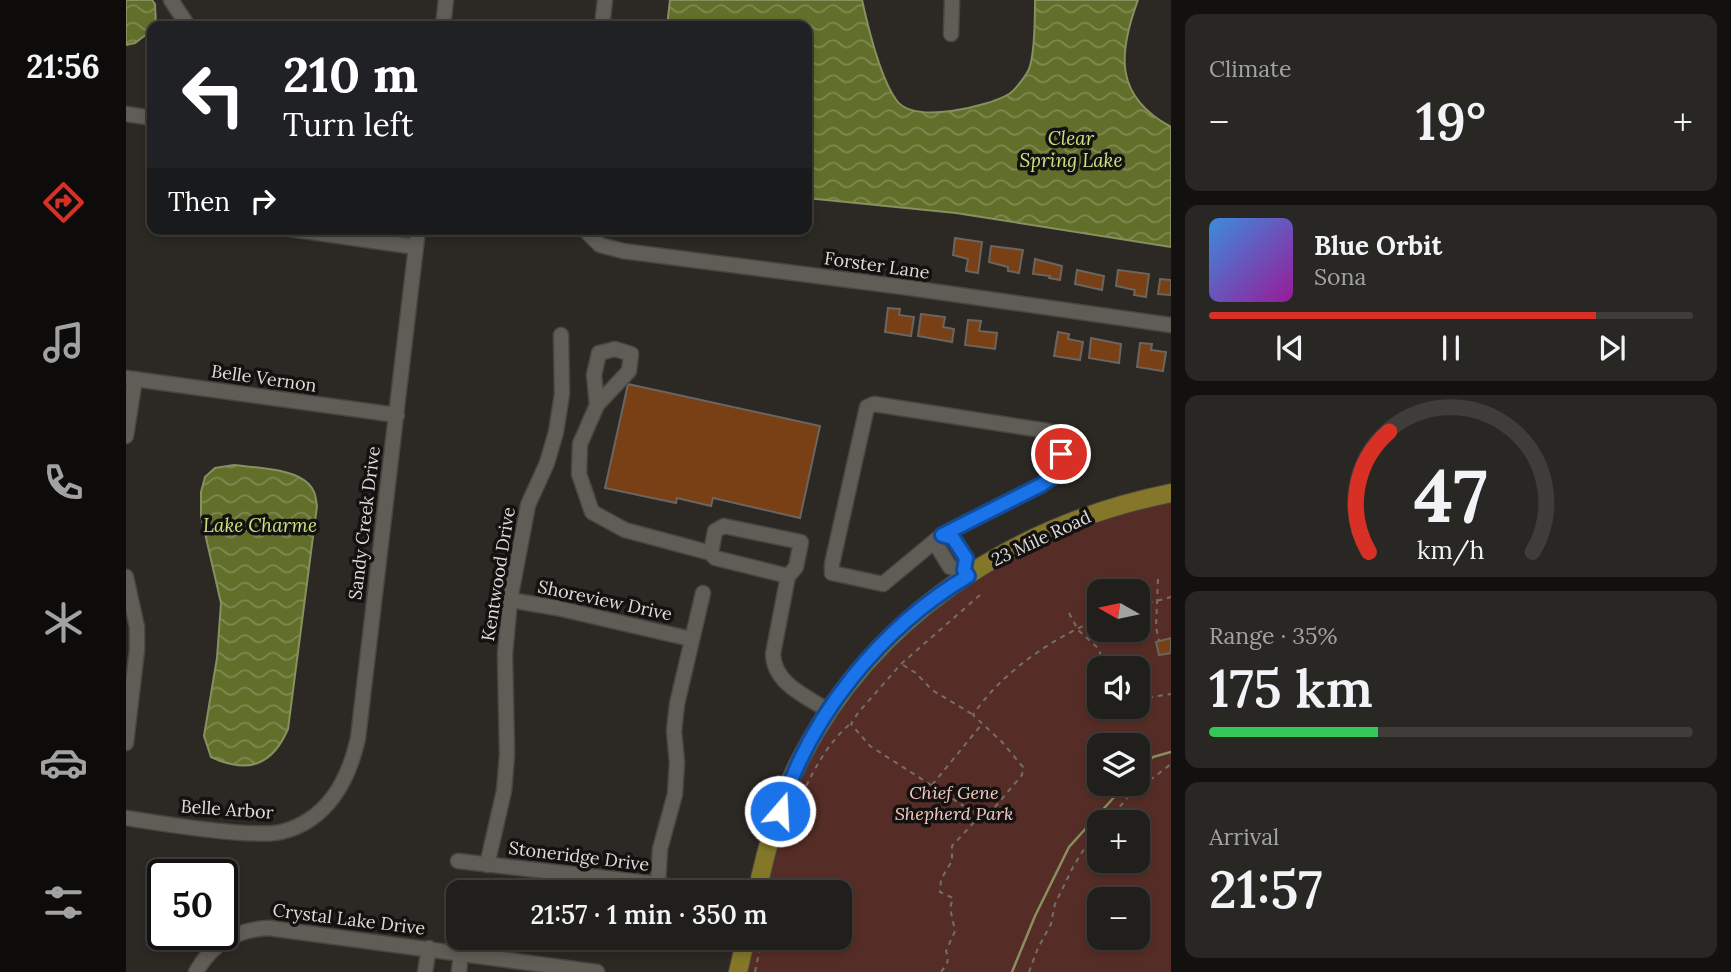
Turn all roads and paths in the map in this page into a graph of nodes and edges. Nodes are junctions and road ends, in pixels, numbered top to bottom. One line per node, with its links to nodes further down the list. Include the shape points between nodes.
1 (171, 0): 5 (street)
2 (446, 0): 6 (street)
3 (605, 0): 7 (street)
4 (952, 0): 8 (street)
5 (185, 21)
6 (444, 21)
7 (602, 21)
8 (951, 34)
9 (126, 114): 10 (street)
10 (147, 117)
11 (332, 235): 14 (street)
12 (417, 235): 14 (street, Sandy Creek Drive)
13 (590, 235): 15 (street, Forster Lane, via 600,244 623,251)
14 (416, 247): 19 (street, Sandy Creek Drive)
15 (1171, 325)
16 (561, 335): 31 (street, Kentwood Drive, via 562,394 555,432 528,505)
17 (130, 379): 19 (street, Belle Vernon); 20 (street)
18 (597, 405): 23 (street, via 580,444 579,474 592,512 625,530)
19 (397, 415): 51 (street, Sandy Creek Drive, via 356,747 350,771)
20 (126, 436)
21 (1171, 493): 24 (main road, 23 Mile Road, via 1125,502 1048,530)
22 (942, 535): 22 (street, via 883,584 832,573 867,407 874,404 1062,436 1060,472); 24 (street, via 953,538 966,558)
23 (711, 553): 25 (street, via 722,561); 25 (street, via 715,531 724,526 801,542 796,567)
24 (966, 573): 43 (main road, 23 Mile Road, via 862,666)
25 (788, 576): 43 (street, via 773,665 783,680)
26 (126, 577): 47 (street, via 137,650)
27 (1158, 579): 32 (path)
28 (703, 593): 37 (street)
29 (980, 595): 40 (path)
30 (1171, 597): 32 (path)
31 (510, 600): 37 (street, Shoreview Drive); 57 (street, Kentwood Drive, via 504,791)
32 (1158, 601): 33 (path); 38 (path)
33 (1150, 603)
34 (1069, 613): 36 (path)
35 (1087, 625): 36 (path)
36 (1078, 629): 39 (path); 44 (path, via 1009,674)
37 (691, 639): 59 (street, via 674,731 675,794 660,849)
38 (1159, 641)
39 (1101, 656)
40 (901, 664): 44 (path); 46 (path)
41 (1171, 694): 42 (path)
42 (1150, 697)
43 (829, 710): 60 (main road, 23 Mile Road, via 787,790)
44 (973, 715): 45 (path)
45 (982, 723): 49 (path); 53 (path, via 1021,761 1023,769 990,813)
46 (851, 724): 49 (path, via 870,746); 52 (path, via 822,755)
47 (126, 743)
48 (1171, 764): 50 (path)
49 (932, 786): 53 (path)
50 (1117, 810)
51 (320, 812): 54 (street, Belle Arbor, via 291,830 270,834)
52 (793, 814)
53 (981, 815): 71 (path, via 954,843 952,861 941,880 939,890 953,898 950,908 955,926 946,951 948,963)
54 (126, 818)
55 (1087, 844): 72 (path, via 1055,904 1051,925)
56 (458, 861): 57 (street, Stoneridge Drive)
57 (487, 865): 58 (street, Stoneridge Drive)
58 (621, 880)
59 (657, 880)
60 (761, 880)
61 (429, 948): 64 (street, Crystal Lake Drive); 65 (street, Crystal Lake Drive, via 279,928 256,929 226,939); 66 (street)
62 (743, 950): 69 (main road)
63 (760, 950): 70 (path)
64 (461, 952): 67 (street); 68 (street, Crystal Lake Drive)
65 (196, 972)
66 (425, 972)
67 (459, 972)
68 (597, 972)
69 (738, 972)
70 (755, 972)
71 (941, 972)
72 (1029, 972)

